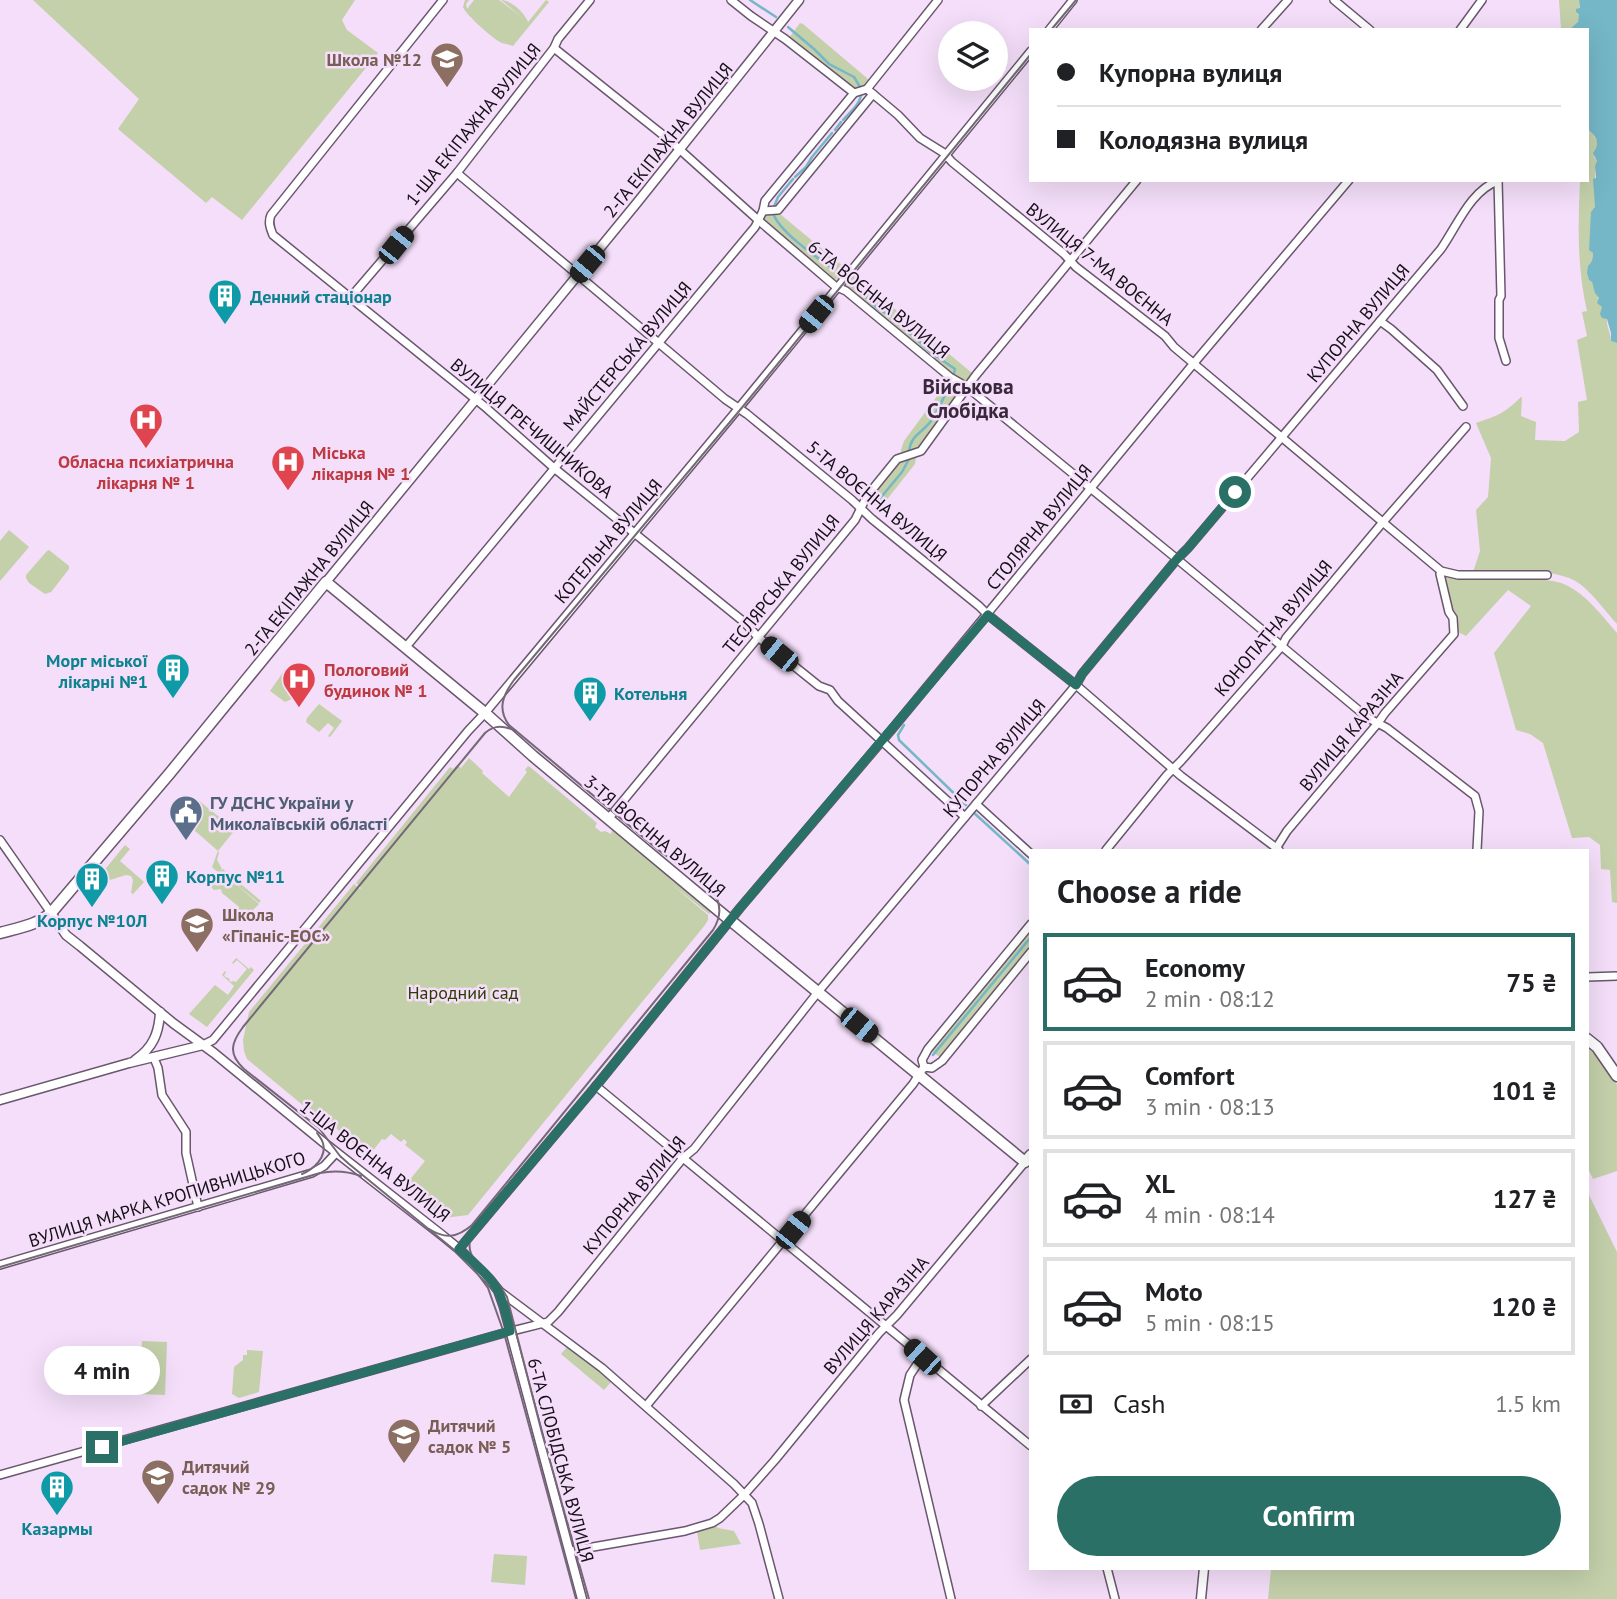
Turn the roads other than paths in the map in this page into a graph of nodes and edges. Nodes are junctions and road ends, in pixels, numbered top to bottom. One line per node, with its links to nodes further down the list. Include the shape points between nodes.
1 (443, 0): 31 (street, ВУЛИЦЯ ГРЕЧИШНИКОВА, via 269,219 273,235)
2 (590, 0): 15 (street, 1-ША ЕКІПАЖНА ВУЛИЦЯ)
3 (732, 0): 14 (street)
4 (799, 0): 14 (street, 2-ГА ЕКІПАЖНА ВУЛИЦЯ)
5 (938, 0): 17 (street, МАЙСТЕРСЬКА ВУЛИЦЯ)
6 (1073, 0): 10 (street)
7 (1288, 0): 11 (street)
8 (1334, 0): 12 (street)
9 (1482, 0): 13 (street)
10 (1051, 28)
11 (1263, 28)
12 (1368, 28)
13 (1461, 28)
14 (775, 32): 18 (street); 19 (street, 2-ГА ЕКІПАЖНА ВУЛИЦЯ)
15 (554, 48): 19 (street, 6-ТА ВОЄННА ВУЛИЦЯ); 21 (street, 1-ША ЕКІПАЖНА ВУЛИЦЯ)
16 (1029, 53): 20 (street, КОТЕЛЬНА ВУЛИЦЯ)
17 (870, 91): 18 (street); 20 (street, ВУЛИЦЯ 7-МА ВОЄННА, via 920,138); 26 (street, МАЙСТЕРСЬКА ВУЛИЦЯ, via 778,210)
18 (854, 93): 26 (street, МАЙСТЕРСЬКА ВУЛИЦЯ, via 765,201)
19 (680, 150): 27 (street, 6-ТА ВОЄННА ВУЛИЦЯ); 29 (street, 2-ГА ЕКІПАЖНА ВУЛИЦЯ)
20 (945, 154): 28 (street, ВУЛИЦЯ 7-МА ВОЄННА); 30 (street, КОТЕЛЬНА ВУЛИЦЯ)
21 (457, 173): 29 (street, 5-ТА ВОЄННА ВУЛИЦЯ); 31 (street, 1-ША ЕКІПАЖНА ВУЛИЦЯ)
22 (1135, 182): 28 (street, ТЕСЛЯРСЬКА ВУЛИЦЯ)
23 (1347, 182): 35 (street, СТОЛЯРНА ВУЛИЦЯ)
24 (1495, 182): 32 (street, КУПОРНА ВУЛИЦЯ, via 1464,209 1441,249)
25 (1498, 182): 34 (street, via 1499,338)
26 (763, 211): 27 (street, МАЙСТЕРСЬКА ВУЛИЦЯ)
27 (757, 219): 30 (street, 6-ТА ВОЄННА ВУЛИЦЯ); 33 (street, МАЙСТЕРСЬКА ВУЛИЦЯ)
28 (1070, 261): 35 (street, ВУЛИЦЯ 7-МА ВОЄННА); 36 (street, ТЕСЛЯРСЬКА ВУЛИЦЯ)
29 (578, 275): 33 (street, 5-ТА ВОЄННА ВУЛИЦЯ); 37 (street, 2-ГА ЕКІПАЖНА ВУЛИЦЯ)
30 (838, 287): 36 (street, 6-ТА ВОЄННА ВУЛИЦЯ); 39 (street, КОТЕЛЬНА ВУЛИЦЯ)
31 (350, 299): 37 (street, ВУЛИЦЯ ГРЕЧИШНИКОВА)
32 (1380, 321): 38 (street, via 1437,370); 41 (street, КУПОРНА ВУЛИЦЯ)
33 (657, 342): 39 (street, 5-ТА ВОЄННА ВУЛИЦЯ); 42 (street, МАЙСТЕРСЬКА ВУЛИЦЯ)
34 (1506, 361)
35 (1194, 363): 41 (street, ВУЛИЦЯ 7-МА ВОЄННА); 43 (street, СТОЛЯРНА ВУЛИЦЯ)
36 (967, 387): 43 (street, 6-ТА ВОЄННА ВУЛИЦЯ); 44 (street, ТЕСЛЯРСЬКА ВУЛИЦЯ, via 921,451 897,459)
37 (475, 399): 42 (street, ВУЛИЦЯ ГРЕЧИШНИКОВА); 50 (street, 2-ГА ЕКІПАЖНА ВУЛИЦЯ)
38 (1463, 406)
39 (738, 409): 44 (street, 5-ТА ВОЄННА ВУЛИЦЯ); 46 (street, КОТЕЛЬНА ВУЛИЦЯ)
40 (1466, 427): 45 (street, КОНОПАТНА ВУЛИЦЯ)
41 (1282, 437): 45 (street, ВУЛИЦЯ 7-МА ВОЄННА); 47 (street, КУПОРНА ВУЛИЦЯ)
42 (554, 468): 46 (street, ВУЛИЦЯ ГРЕЧИШНИКОВА); 54 (street, МАЙСТЕРСЬКА ВУЛИЦЯ)
43 (1091, 488): 47 (street, 6-ТА ВОЄННА ВУЛИЦЯ); 51 (street, СТОЛЯРНА ВУЛИЦЯ)
44 (861, 509): 51 (street, 5-ТА ВОЄННА ВУЛИЦЯ); 52 (street, ТЕСЛЯРСЬКА ВУЛИЦЯ)
45 (1383, 522): 48 (street, ВУЛИЦЯ 7-МА ВОЄННА); 53 (street, КОНОПАТНА ВУЛИЦЯ)
46 (635, 534): 52 (street, ВУЛИЦЯ ГРЕЧИШНИКОВА); 56 (street, КОТЕЛЬНА ВУЛИЦЯ)
47 (1177, 559): 53 (street, 6-ТА ВОЄННА ВУЛИЦЯ); 55 (street, КУПОРНА ВУЛИЦЯ)
48 (1441, 571): 49 (street); 57 (street, ВУЛИЦЯ КАРАЗІНА, via 1454,634)
49 (1547, 575)
50 (326, 582): 54 (main road, 3-ТЯ ВОЄННА ВУЛИЦЯ); 69 (main road, 2-ГА ЕКІПАЖНА ВУЛИЦЯ)
51 (988, 615): 55 (street, 5-ТА ВОЄННА ВУЛИЦЯ); 58 (street, СТОЛЯРНА ВУЛИЦЯ)
52 (758, 637): 58 (street, ВУЛИЦЯ ГРЕЧИШНИКОВА, via 830,690); 62 (street, ТЕСЛЯРСЬКА ВУЛИЦЯ)
53 (1282, 646): 57 (street, 6-ТА ВОЄННА ВУЛИЦЯ); 59 (street, КОНОПАТНА ВУЛИЦЯ)
54 (405, 648): 56 (main road, 3-ТЯ ВОЄННА ВУЛИЦЯ)
55 (1076, 685): 59 (street, 5-ТА ВОЄННА ВУЛИЦЯ); 60 (street, КУПОРНА ВУЛИЦЯ)
56 (485, 713): 62 (main road, 3-ТЯ ВОЄННА ВУЛИЦЯ); 79 (street, КОТЕЛЬНА ВУЛИЦЯ, via 216,1037)
57 (1378, 723): 66 (street, ВУЛИЦЯ КАРАЗІНА, via 1287,831); 67 (street, 6-ТА ВОЄННА ВУЛИЦЯ, via 1475,796)
58 (882, 741): 61 (street, ВУЛИЦЯ ГРЕЧИШНИКОВА); 70 (street, СТОЛЯРНА ВУЛИЦЯ)
59 (1173, 769): 64 (street, КОНОПАТНА ВУЛИЦЯ); 65 (street, 5-ТА ВОЄННА ВУЛИЦЯ)
60 (976, 803): 61 (street, КУПОРНА ВУЛИЦЯ); 68 (street)
61 (965, 817): 76 (street, КУПОРНА ВУЛИЦЯ)
62 (609, 818): 70 (main road, 3-ТЯ ВОЄННА ВУЛИЦЯ)
63 (0, 840): 69 (street, 1-ША ВОЄННА ВУЛИЦЯ)
64 (1107, 849)
65 (1276, 849)
66 (1278, 849)
67 (1477, 849)
68 (1029, 852)
69 (51, 913): 72 (main road, via 33,924); 77 (street, 1-ША ВОЄННА ВУЛИЦЯ, via 66,935)
70 (730, 919): 76 (main road, 3-ТЯ ВОЄННА ВУЛИЦЯ); 84 (street, СТОЛЯРНА ВУЛИЦЯ)
71 (1029, 926): 82 (street, via 928,1049)
72 (0, 933)
73 (1029, 954): 82 (street, via 942,1061)
74 (1617, 976): 75 (street)
75 (1589, 977)
76 (818, 992): 82 (main road, 3-ТЯ ВОЄННА ВУЛИЦЯ); 87 (street, КУПОРНА ВУЛИЦЯ)
77 (160, 1012): 79 (street, 1-ША ВОЄННА ВУЛИЦЯ); 81 (street, via 153,1043)
78 (1589, 1041): 83 (main road)
79 (203, 1045): 80 (street); 86 (street, 1-ША ВОЄННА ВУЛИЦЯ)
80 (154, 1058): 81 (street); 89 (street, via 162,1095 186,1132)
81 (129, 1063): 85 (street)
82 (922, 1071): 88 (main road, 3-ТЯ ВОЄННА ВУЛИЦЯ); 90 (street)
83 (1617, 1076)
84 (596, 1086): 87 (street); 91 (street, СТОЛЯРНА ВУЛИЦЯ)
85 (0, 1100)
86 (336, 1153): 89 (street, ВУЛИЦЯ МАРКА КРОПИВНИЦЬКОГО, via 312,1173); 91 (street, 1-ША ВОЄННА ВУЛИЦЯ)
87 (683, 1158): 90 (street); 94 (street, КУПОРНА ВУЛИЦЯ, via 556,1315)
88 (1029, 1161): 95 (street, ВУЛИЦЯ КАРАЗІНА)
89 (198, 1207): 92 (street, ВУЛИЦЯ МАРКА КРОПИВНИЦЬКОГО)
90 (783, 1241): 95 (street); 99 (street)
91 (459, 1249): 93 (street, 1-ША ВОЄННА ВУЛИЦЯ)
92 (0, 1265)
93 (498, 1290): 94 (street, 1-ША ВОЄННА ВУЛИЦЯ); 96 (street, 6-ТА СЛОБІДСЬКА ВУЛИЦЯ)
94 (541, 1323): 96 (street); 99 (street, 1-ША ВОЄННА ВУЛИЦЯ)
95 (885, 1327): 97 (street); 103 (street, ВУЛИЦЯ КАРАЗІНА)
96 (510, 1331): 102 (street); 104 (street, 6-ТА СЛОБІДСЬКА ВУЛИЦЯ)
97 (922, 1357): 100 (street); 109 (street, via 910,1375 904,1400)
98 (1029, 1361): 100 (street)
99 (646, 1406): 103 (street, 1-ША ВОЄННА ВУЛИЦЯ)
100 (981, 1406): 101 (street)
101 (1029, 1444)
102 (0, 1475)
103 (744, 1495): 104 (street, ВУЛИЦЯ КАРАЗІНА, via 720,1518 702,1526); 108 (street, via 752,1503)
104 (570, 1551): 107 (street, 6-ТА СЛОБІДСЬКА ВУЛИЦЯ)
105 (1108, 1570): 110 (street)
106 (1204, 1570): 111 (street)
107 (582, 1599)
108 (779, 1599)
109 (951, 1599)
110 (1115, 1599)
111 (1201, 1599)

